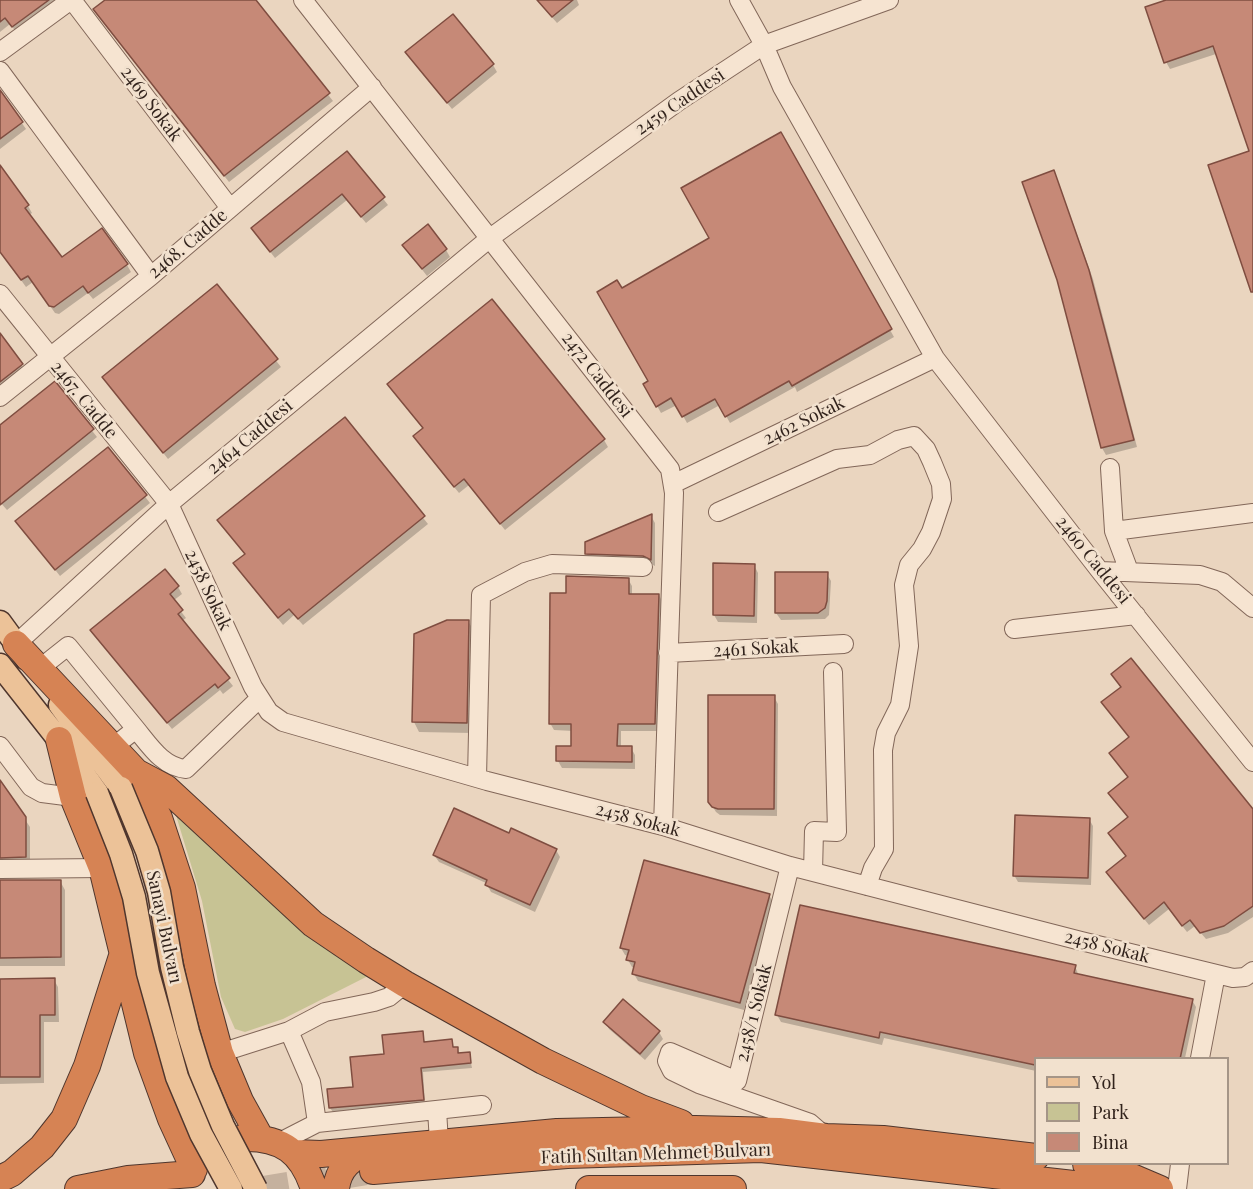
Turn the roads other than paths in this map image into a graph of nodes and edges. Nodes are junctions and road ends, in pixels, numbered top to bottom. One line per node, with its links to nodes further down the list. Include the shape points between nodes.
1 (71, 0): 6 (street); 9 (street, 2469 Sokak)
2 (303, 0): 8 (street, 2472 Caddesi)
3 (739, 0): 5 (street, 2460 Caddesi)
4 (889, 0): 5 (street, 2459 Caddesi)
5 (764, 45): 10 (street, 2459 Caddesi); 14 (street, 2460 Caddesi, via 782,87)
6 (0, 52)
7 (0, 71): 11 (street)
8 (372, 87): 9 (street, 2468. Cadde); 10 (street, 2472 Caddesi)
9 (231, 208): 11 (street, 2468. Cadde)
10 (490, 238): 17 (street, 2472 Caddesi, via 670,469); 18 (street, 2464 Caddesi)
11 (151, 276): 13 (street, 2468. Cadde)
12 (0, 294): 13 (street, 2467. Cadde)
13 (49, 357): 15 (street, 2468. Cadde); 18 (street, 2467. Cadde)
14 (935, 358): 17 (street, 2462 Sokak); 23 (street, 2460 Caddesi)
15 (0, 397)
16 (1110, 468): 21 (street)
17 (673, 484): 31 (street, 2472 Caddesi)
18 (169, 504): 29 (street, 2464 Caddesi); 35 (street, 2458 Sokak)
19 (718, 512): 49 (street, via 837,459 870,455 915,436 933,462 942,499 931,532 909,566 904,585 909,646 900,705 886,733 883,750 884,849)
20 (1253, 513): 21 (street)
21 (1114, 531): 24 (street)
22 (643, 567): 41 (street, via 552,564 525,572 481,595)
23 (1100, 571): 24 (street); 26 (street, 2460 Caddesi)
24 (1129, 571): 25 (street, via 1200,575 1222,582)
25 (1253, 608)
26 (1136, 615): 28 (street); 40 (street, 2460 Caddesi)
27 (0, 622): 29 (main road, Sanayi Bulvarı)
28 (1014, 629)
29 (16, 644): 33 (highway); 42 (main road, Sanayi Bulvarı)
30 (844, 644): 31 (street, 2461 Sokak)
31 (668, 653): 44 (street, 2472 Caddesi)
32 (0, 665): 37 (main road)
33 (39, 669): 36 (street, via 68,646); 39 (highway)
34 (833, 672): 48 (street, via 837,832 814,831)
35 (260, 698): 36 (street, via 186,768 174,768 158,756); 41 (street, 2458 Sokak, via 269,712 293,726)
36 (136, 729): 39 (street)
37 (59, 740): 43 (highway)
38 (0, 746): 43 (street, via 31,787 42,793)
39 (113, 747): 42 (highway)
40 (1253, 762)
41 (477, 778): 44 (street, 2458 Sokak)
42 (129, 780): 53 (highway, via 166,788 313,924); 55 (highway, via 159,818 182,888); 78 (main road, Sanayi Bulvarı, bridge, via 200,1071)
43 (85, 795): 46 (highway); 77 (main road, Sanayi Bulvarı, bridge, via 121,854 177,1077 201,1134)
44 (663, 826): 45 (street, 2458 Sokak)
45 (790, 866): 48 (street, 2458 Sokak); 63 (street, 2458/1 Sokak, via 737,1080 670,1052 668,1061 672,1071 690,1080 810,1123)
46 (102, 867): 47 (street); 50 (highway)
47 (0, 869)
48 (813, 872): 49 (street, 2458 Sokak)
49 (867, 886): 52 (street, 2458 Sokak)
50 (123, 953): 59 (highway, via 147,1053); 73 (highway, via 87,1066 64,1119 42,1146)
51 (1253, 971): 52 (street, via 1245,977)
52 (1225, 976): 56 (street)
53 (405, 984): 54 (street, via 388,997 325,1012); 62 (highway, via 543,1061 640,1108)
54 (289, 1031): 55 (street); 61 (street, via 311,1083)
55 (220, 1053): 57 (highway)
56 (1201, 1057)
57 (231, 1079): 59 (highway, via 221,1096 202,1108); 65 (highway, via 240,1101)
58 (482, 1105): 60 (street)
59 (167, 1109): 72 (highway)
60 (437, 1110): 61 (street); 64 (street)
61 (317, 1123): 65 (street)
62 (695, 1129): 63 (highway, via 779,1131); 64 (highway, via 557,1132)
63 (826, 1137): 67 (highway, via 883,1139); 68 (highway)
64 (439, 1142): 66 (highway)
65 (277, 1144): 66 (highway, via 321,1154); 72 (highway, via 237,1138 217,1146 204,1157); 79 (highway, via 308,1171)
66 (387, 1147): 80 (highway, via 362,1154 344,1165)
67 (1034, 1156)
68 (868, 1160): 71 (highway, Fatih Sultan Mehmet Bulvarı, via 761,1149 567,1155); 83 (highway, Fatih Sultan Mehmet Bulvarı)
69 (1096, 1165): 84 (highway)
70 (1180, 1165): 85 (street)
71 (373, 1171)
72 (191, 1178): 74 (highway)
73 (0, 1179)
74 (128, 1179): 75 (highway); 76 (highway)
75 (78, 1189)
76 (153, 1189)
77 (231, 1189)
78 (256, 1189)
79 (314, 1189)
80 (336, 1189)
81 (589, 1189): 82 (highway, Fatih Sultan Mehmet Bulvarı)
82 (733, 1189)
83 (1118, 1189)
84 (1160, 1189)
85 (1177, 1189)

